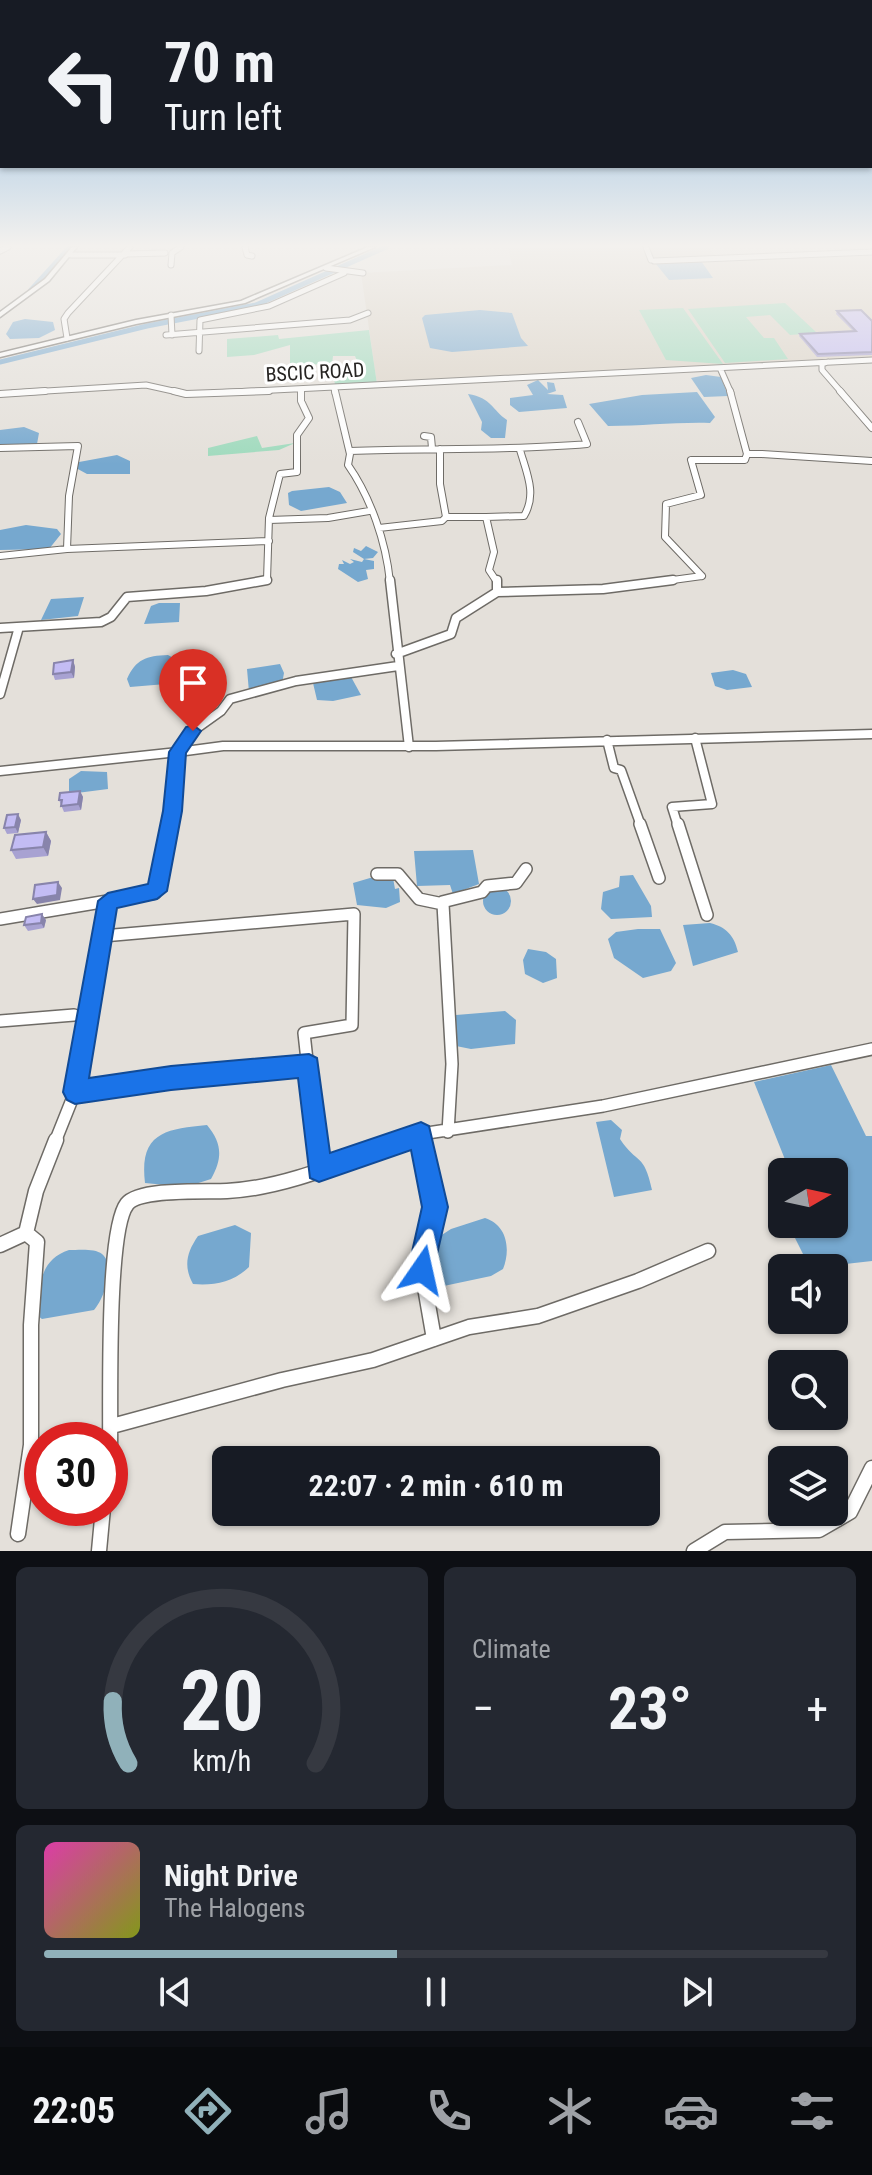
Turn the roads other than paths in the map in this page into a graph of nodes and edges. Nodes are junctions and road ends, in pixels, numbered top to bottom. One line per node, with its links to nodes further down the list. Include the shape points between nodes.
1 (64, 319): 11 (street)
2 (170, 319): 11 (street)
3 (172, 319): 9 (street, via 169,335)
4 (202, 319): 9 (street)
5 (225, 319): 10 (street)
6 (249, 319): 8 (street)
7 (353, 319): 8 (street)
8 (250, 329): 10 (street)
9 (198, 333): 10 (street); 12 (street)
10 (226, 334)
11 (67, 338): 13 (street)
12 (199, 351)
13 (0, 355)
14 (872, 360): 15 (street, BSCIC ROAD)
15 (829, 362): 16 (street, BSCIC ROAD); 18 (street, via 821,367)
16 (789, 365): 17 (street, BSCIC ROAD); 18 (street)
17 (720, 368): 19 (street, BSCIC ROAD); 29 (street)
18 (825, 373): 23 (street)
19 (334, 388): 20 (street, BSCIC ROAD); 28 (street)
20 (301, 389): 21 (street, BSCIC ROAD, via 186,394 146,385); 34 (street, via 309,418 297,435 297,472 280,474)
21 (0, 394)
22 (578, 422): 27 (street, via 587,444)
23 (872, 428)
24 (424, 436): 26 (street, via 431,437)
25 (0, 448): 37 (street, via 78,446)
26 (436, 448): 27 (street); 28 (street); 32 (street)
27 (520, 450): 33 (street, via 531,504 524,516)
28 (350, 451): 31 (street, via 348,465 367,492)
29 (747, 454): 30 (street); 39 (street, via 745,460 694,458 701,495 666,504 665,537 702,576 603,589)
30 (872, 461)
31 (369, 511): 34 (street); 35 (street)
32 (446, 517): 33 (street); 35 (street)
33 (486, 517): 39 (street, via 494,552 489,570 497,578)
34 (269, 520): 36 (street)
35 (379, 528): 42 (street, via 386,546)
36 (269, 541): 37 (street); 40 (street, via 270,576 260,582 127,597 101,622)
37 (67, 549): 38 (street)
38 (0, 556)
39 (497, 592): 42 (street, via 483,596 471,611 456,618 451,634)
40 (19, 627): 41 (street); 44 (street)
41 (0, 628)
42 (396, 654): 43 (street)
43 (398, 666): 48 (street); 49 (street, via 296,681 230,699 193,731)
44 (0, 694)
45 (872, 734): 46 (street)
46 (695, 738): 47 (street); 56 (street, via 712,804 672,807)
47 (607, 740): 48 (street); 53 (street)
48 (409, 747): 49 (street, via 223,746)
49 (178, 752): 50 (street); 54 (street, via 157,891)
50 (0, 771)
51 (526, 869): 55 (street, via 516,883 487,886)
52 (377, 874): 55 (street, via 398,874 419,899)
53 (659, 878)
54 (108, 901): 57 (street); 58 (street)
55 (442, 902): 64 (street, via 452,1064)
56 (707, 915)
57 (0, 919)
58 (103, 936): 62 (street, via 354,914 352,1025 304,1033); 63 (street)
59 (74, 1015): 60 (street)
60 (0, 1021)
61 (872, 1049): 64 (street, via 603,1106)
62 (309, 1066): 63 (street); 66 (street)
63 (75, 1092): 67 (street, via 36,1191)
64 (448, 1132): 65 (street)
65 (421, 1134): 66 (street); 70 (street, via 435,1207 422,1270)
66 (319, 1169): 71 (street, via 238,1190 138,1195 125,1206 115,1249)
67 (26, 1233): 68 (street); 75 (street, via 37,1242 31,1445)
68 (0, 1245)
69 (708, 1251): 70 (street, via 538,1316 469,1327)
70 (434, 1339): 72 (street, via 373,1360)
71 (112, 1422)
72 (127, 1422)
73 (872, 1468): 77 (street, via 850,1512 819,1530 725,1532)
74 (101, 1526): 76 (street)
75 (18, 1534)
76 (99, 1551)
77 (694, 1551)

